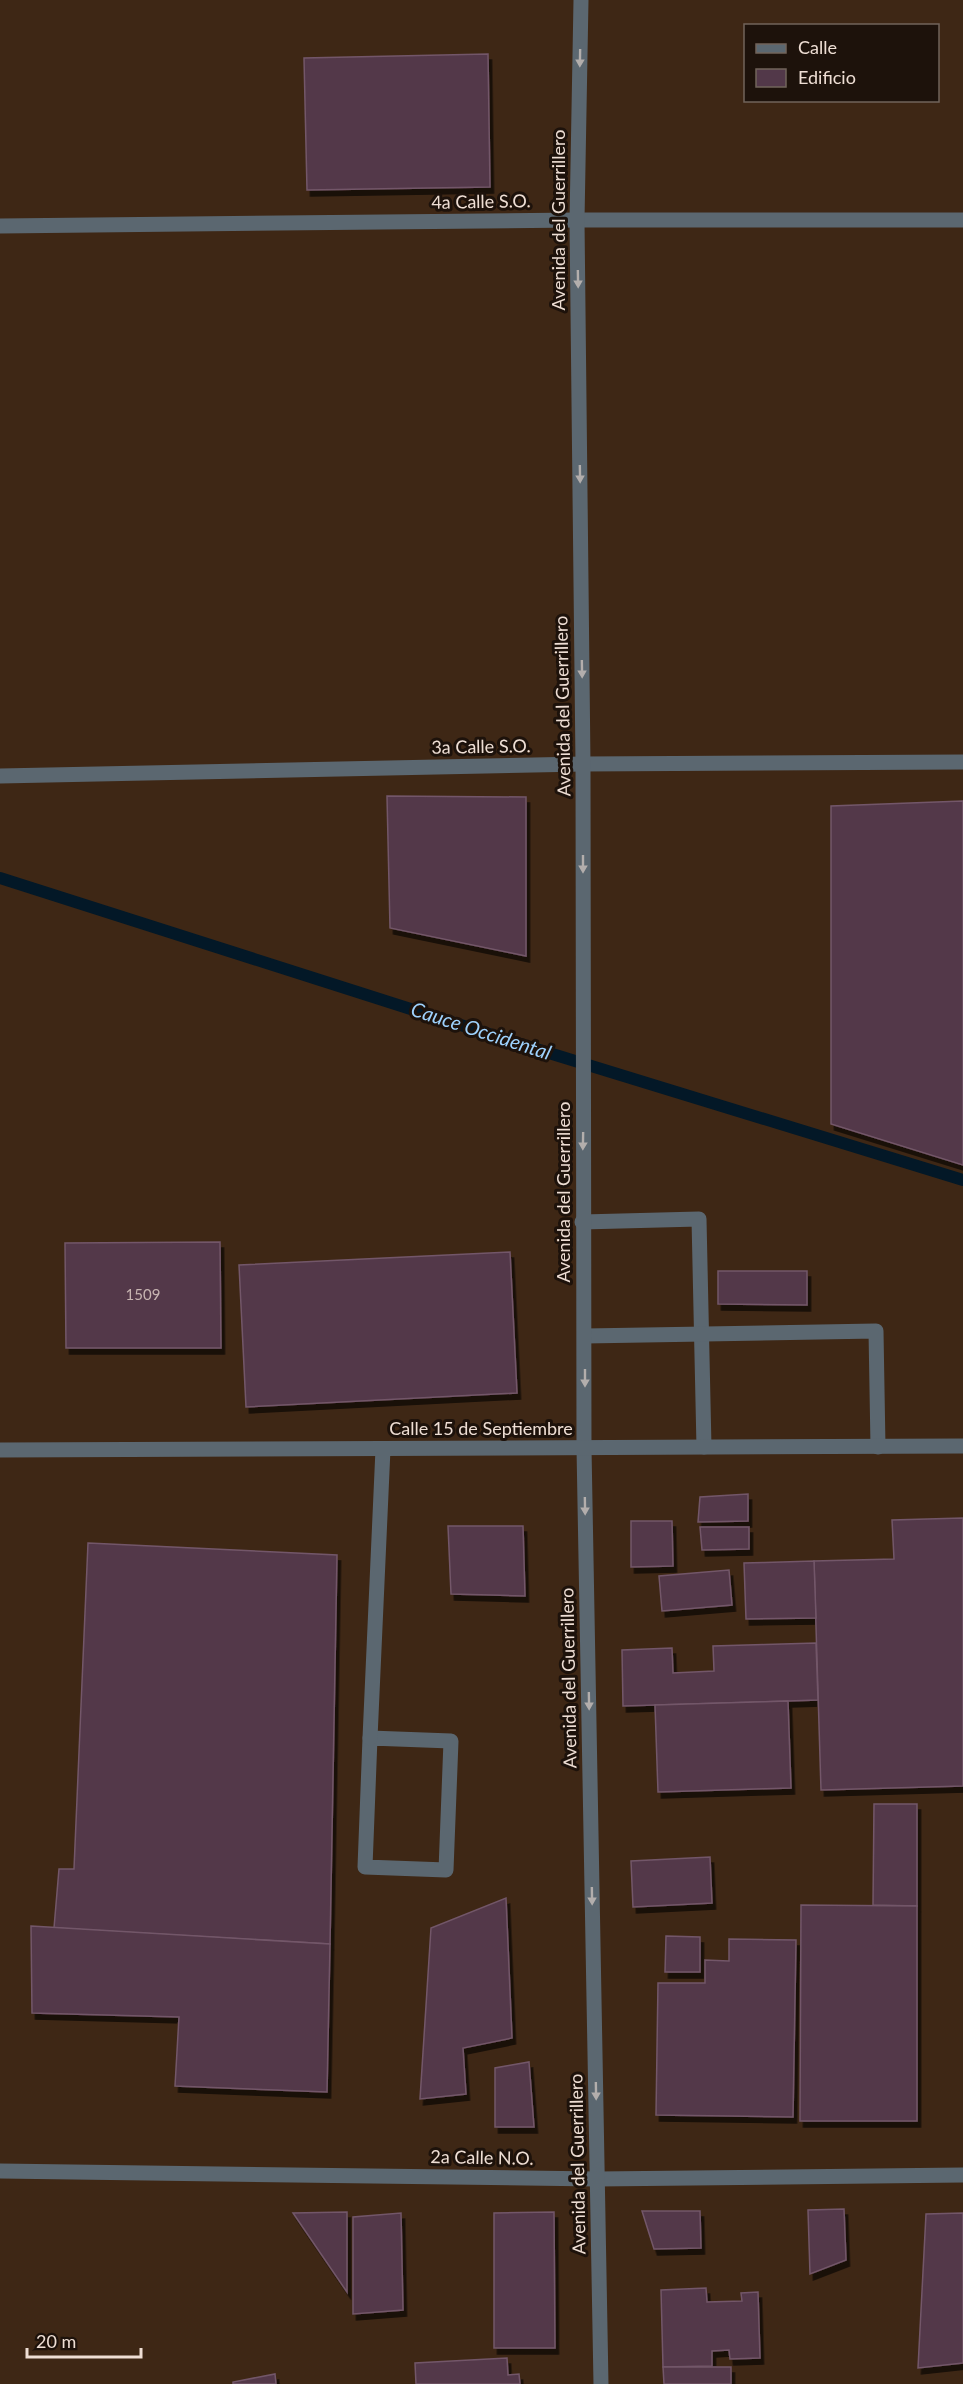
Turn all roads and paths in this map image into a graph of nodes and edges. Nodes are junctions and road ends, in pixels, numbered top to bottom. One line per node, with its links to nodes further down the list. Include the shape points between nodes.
1 (580, 0): 2 (street, Avenida del Guerrillero, one-way to 2)
2 (577, 220): 3 (street, 4a Calle S.O.); 4 (street, 4a Calle S.O.); 6 (street, Avenida del Guerrillero, one-way to 6)
3 (963, 220)
4 (0, 226)
5 (963, 762): 6 (street, 3a Calle S.O.)
6 (583, 764): 7 (street, 3a Calle S.O.); 8 (street, Avenida del Guerrillero, one-way to 8)
7 (0, 776)
8 (582, 1222): 9 (street, via 699,1220); 10 (street, Avenida del Guerrillero)
9 (702, 1334): 10 (street); 12 (street); 13 (street, via 876,1331)
10 (585, 1336): 14 (street, Avenida del Guerrillero, one-way to 14)
11 (963, 1446): 13 (street, Calle 15 de Septiembre)
12 (704, 1447): 13 (street, Calle 15 de Septiembre); 14 (street, Calle 15 de Septiembre)
13 (878, 1447)
14 (584, 1448): 15 (street, Calle 15 de Septiembre); 20 (street, Avenida del Guerrillero, one-way to 20)
15 (383, 1449): 16 (street, Calle 15 de Septiembre); 17 (street)
16 (0, 1450)
17 (370, 1738): 17 (street, via 365,1867 446,1870 451,1741)
18 (0, 2171): 20 (street, 2a Calle N.O.)
19 (963, 2175): 20 (street, 2a Calle N.O.)
20 (597, 2179): 21 (street, Avenida del Guerrillero)
21 (601, 2384)

